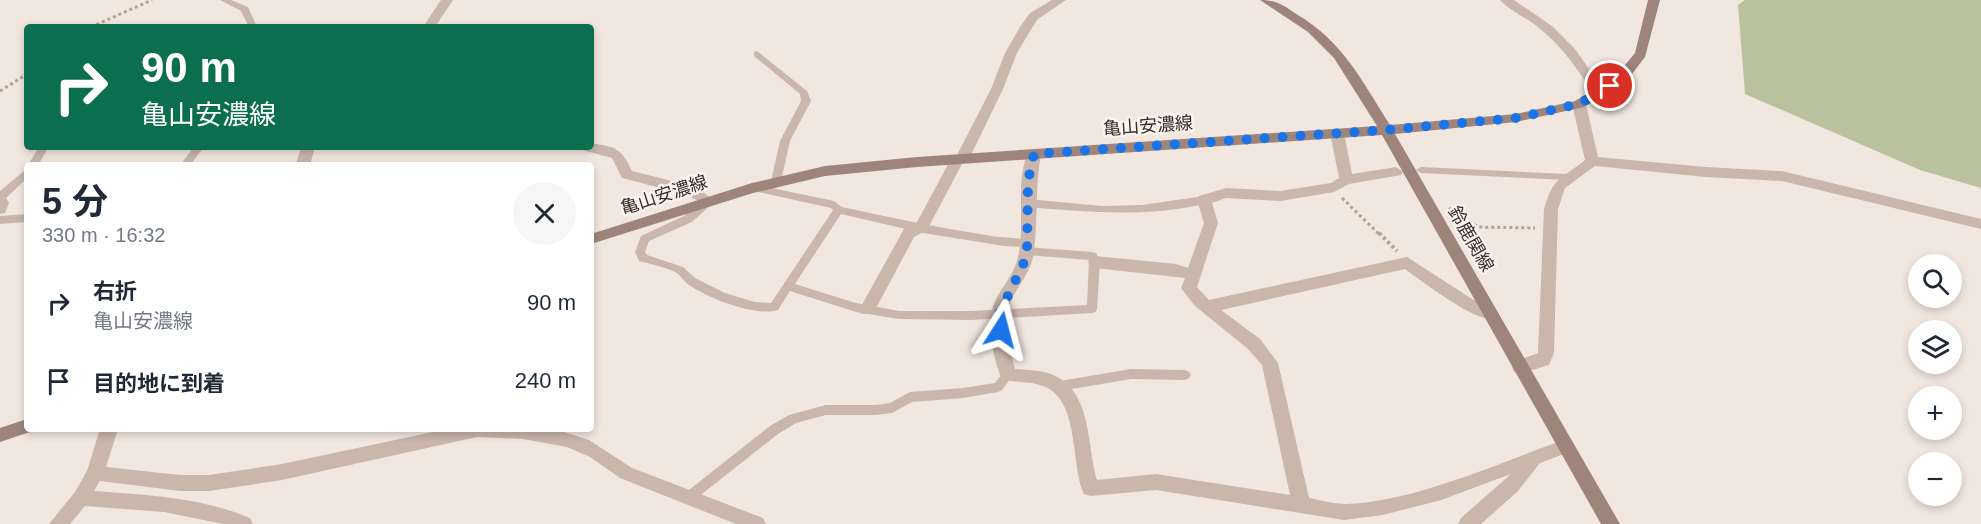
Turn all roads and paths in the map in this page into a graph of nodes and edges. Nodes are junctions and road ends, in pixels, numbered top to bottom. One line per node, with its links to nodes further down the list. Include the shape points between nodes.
1 (152, 0): 8 (path)
2 (224, 0): 9 (lane, via 245,9)
3 (447, 0): 10 (street)
4 (1060, 0): 21 (street, via 1034,16 1026,27)
5 (1266, 0): 16 (main road, 鈴鹿関線, via 1312,30 1339,55)
6 (1506, 0): 14 (street, via 1546,25)
7 (1654, 0): 14 (main road, 亀山安濃線, via 1641,54 1621,79)
8 (98, 24)
9 (251, 24)
10 (431, 24)
11 (757, 54): 28 (lane, via 804,93 806,101 785,141)
12 (24, 76): 13 (path)
13 (0, 91)
14 (1600, 93): 15 (main road, 亀山安濃線)
15 (1579, 104): 16 (main road, 亀山安濃線, via 1516,118); 22 (street)
16 (1386, 130): 17 (main road, 亀山安濃線); 52 (main road, 鈴鹿関線)
17 (1337, 133): 20 (main road, 亀山安濃線); 29 (street)
18 (594, 148): 33 (street, via 617,155 627,175 691,191)
19 (197, 150): 23 (lane)
20 (1034, 154): 21 (main road, 亀山安濃線); 34 (street)
21 (959, 160): 28 (main road, 亀山安濃線, via 856,167); 41 (street)
22 (1592, 161): 27 (street); 40 (street, via 1706,172 1764,173)
23 (187, 162)
24 (1420, 170): 27 (lane)
25 (1396, 172): 29 (street)
26 (24, 176): 31 (lane)
27 (1567, 177): 42 (street, via 1556,190)
28 (776, 181): 30 (main road, 亀山安濃線)
29 (1340, 184): 32 (street, via 1280,196 1226,193); 46 (path, via 1352,209)
30 (752, 188): 33 (main road, 亀山安濃線); 37 (lane)
31 (0, 199): 36 (street)
32 (1204, 200): 34 (lane, via 1102,210); 47 (street, via 1211,224)
33 (708, 201): 43 (main road, 亀山安濃線); 48 (lane, via 688,219 645,239 640,252 643,258 684,273 691,281 732,300 766,309 774,307)
34 (1027, 203): 44 (street)
35 (1446, 205): 42 (path, via 1478,227)
36 (0, 209)
37 (839, 210): 41 (lane); 48 (lane)
38 (24, 218): 39 (lane)
39 (0, 220)
40 (1981, 224)
41 (918, 228): 44 (lane); 50 (street, via 909,233)
42 (1550, 229): 53 (street, via 1546,353 1543,360)
43 (594, 238)
44 (1026, 247): 45 (lane, via 1092,256); 51 (street, via 1023,265)
45 (1095, 262): 47 (street); 51 (lane, via 1092,309)
46 (1407, 263): 49 (street); 52 (street)
47 (1193, 275): 49 (street, via 1189,288)
48 (787, 286): 50 (lane)
49 (1207, 308): 67 (street, via 1254,344 1270,363)
50 (867, 310): 51 (lane, via 898,315)
51 (999, 314): 54 (street)
52 (1491, 315): 53 (main road, 鈴鹿関線)
53 (1520, 367): 62 (main road, 鈴鹿関線)
54 (1008, 374): 56 (street, via 1044,378); 65 (lane, via 998,387 910,397 892,408 826,410 793,419)
55 (1185, 375): 56 (lane, via 1131,374)
56 (1060, 386): 67 (street, via 1081,431 1084,473 1090,488 1156,482)
57 (24, 427): 61 (main road)
58 (108, 432): 64 (street)
59 (468, 432): 64 (street, via 282,472 209,483)
60 (524, 432): 65 (street, via 587,447 621,471)
61 (0, 435)
62 (1566, 446): 63 (street); 72 (main road, 鈴鹿関線)
63 (1534, 458): 67 (street, via 1441,492 1383,507 1344,512); 71 (street, via 1499,500)
64 (95, 473): 66 (street)
65 (689, 497): 70 (street)
66 (81, 498): 68 (street); 69 (street, via 202,510)
67 (1301, 504)
68 (58, 524)
69 (244, 524)
70 (757, 524)
71 (1467, 524)
72 (1611, 524)

